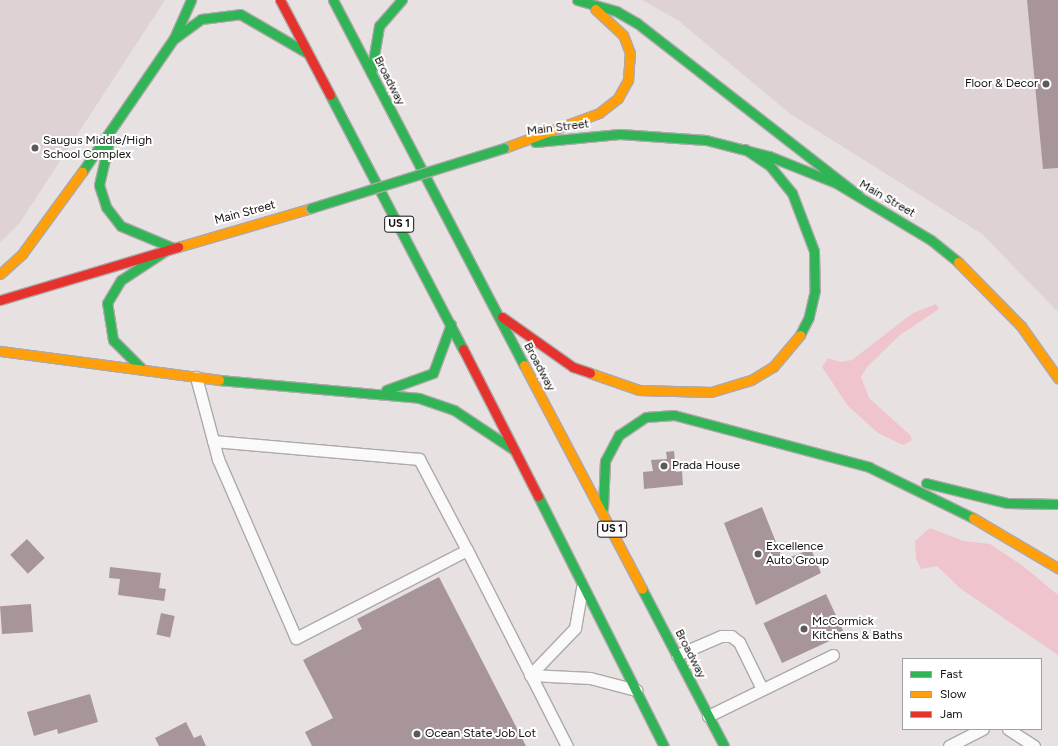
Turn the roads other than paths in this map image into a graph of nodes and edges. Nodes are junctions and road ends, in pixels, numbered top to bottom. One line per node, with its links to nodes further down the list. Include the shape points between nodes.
1 (191, 0): 7 (main road)
2 (280, 0): 8 (main road, US 1)
3 (333, 0): 9 (main road, Broadway / US 1)
4 (402, 0): 9 (main road, via 380,26)
5 (577, 0): 6 (main road)
6 (589, 5): 11 (main road, via 615,26 627,44 630,70 624,90 611,105 599,113); 13 (main road, via 616,11 637,23 754,117)
7 (174, 38): 8 (main road, via 201,19 240,14); 10 (main road)
8 (308, 54): 18 (main road, US 1)
9 (371, 73): 17 (main road, Broadway / US 1)
10 (110, 134): 14 (main road, via 99,185 106,207 121,226); 15 (main road, via 22,254)
11 (504, 148): 12 (main road, Main Street, via 566,137 620,134 706,140); 14 (main road, Main Street, bridge, via 311,208)
12 (745, 149): 13 (main road, Main Street, via 800,168); 17 (main road, via 770,166 792,193 814,251 815,290 809,317 796,342 773,367 751,380 711,392 639,390 573,367)
13 (858, 195): 22 (main road, Main Street, via 931,240 968,270 1021,326)
14 (171, 247): 16 (main road, Main Street); 20 (main road, via 121,280 108,303 113,340)
15 (0, 274)
16 (0, 300)
17 (497, 314): 28 (main road, Broadway / US 1)
18 (451, 324): 23 (main road, via 440,361 433,373 418,382); 25 (main road, US 1)
19 (0, 351): 20 (main road)
20 (143, 370): 21 (main road)
21 (196, 377): 23 (main road, via 330,391); 24 (lane)
22 (1058, 378)
23 (379, 392): 25 (main road, via 419,398 454,410)
24 (213, 442): 29 (lane, via 419,459); 29 (lane, via 296,638)
25 (514, 450): 31 (main road, US 1)
26 (869, 467): 27 (main road, via 1007,503); 28 (main road, via 724,425 674,415 655,415 626,428 608,452 602,475); 30 (main road, via 976,519)
27 (1058, 504)
28 (603, 512): 32 (main road, Broadway / US 1)
29 (467, 550): 34 (lane)
30 (1058, 568)
31 (582, 585): 34 (lane, via 575,628); 36 (main road, US 1)
32 (677, 655): 35 (lane, via 721,636 731,636 739,642); 37 (main road, Broadway / US 1)
33 (832, 655): 35 (lane)
34 (530, 675): 36 (lane, via 590,678); 40 (lane)
35 (762, 689): 37 (lane)
36 (636, 690): 41 (main road, US 1)
37 (708, 716): 42 (main road, Broadway / US 1)
38 (981, 730): 43 (lane)
39 (1010, 730): 44 (lane)
40 (566, 746)
41 (664, 746)
42 (724, 746)
43 (949, 746)
44 (1034, 746)

